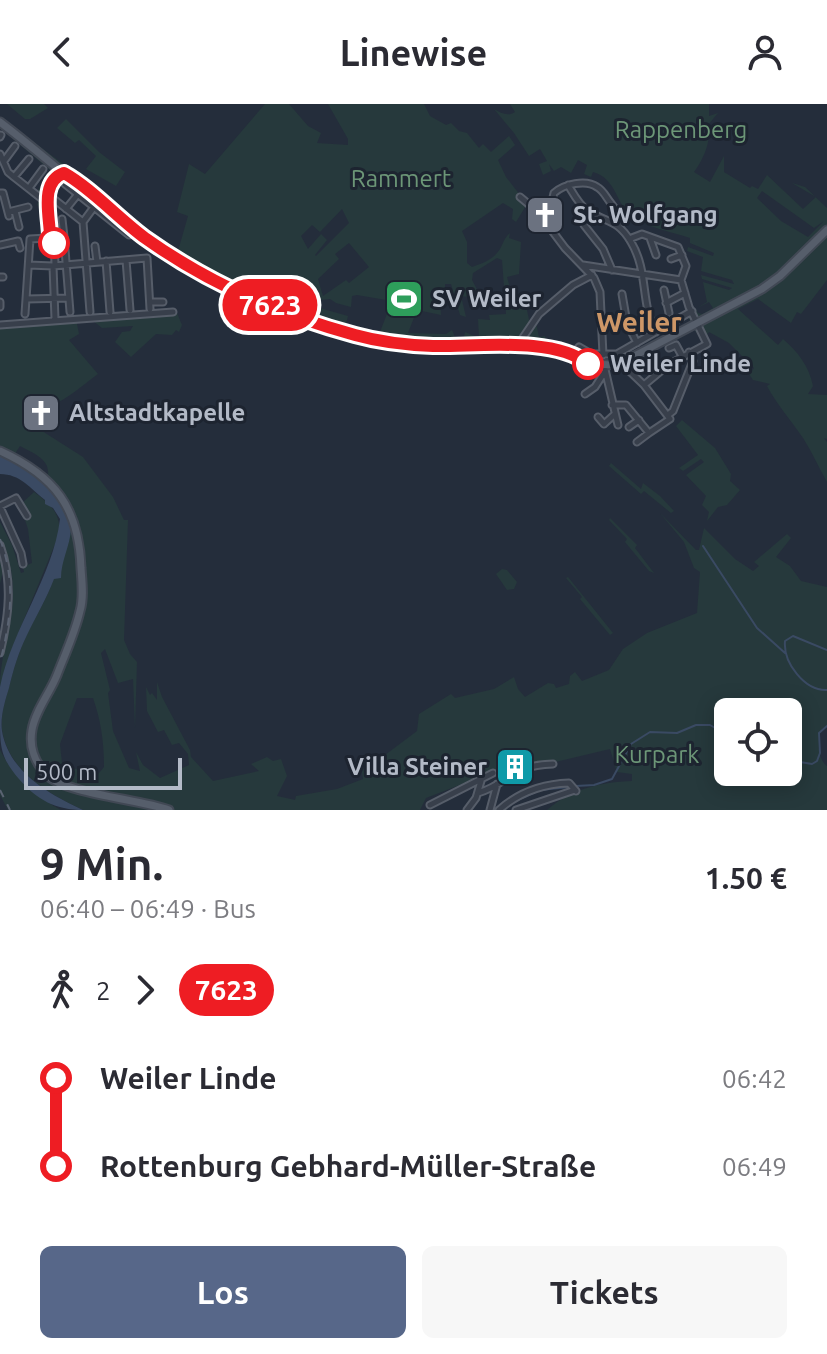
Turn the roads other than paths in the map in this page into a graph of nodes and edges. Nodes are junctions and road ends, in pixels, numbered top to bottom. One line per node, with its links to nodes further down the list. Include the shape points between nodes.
1 (0, 122): 7 (main road, via 50,160)
2 (15, 146): 5 (street)
3 (0, 154): 5 (street)
4 (29, 159): 8 (street)
5 (4, 161): 8 (street)
6 (43, 169): 11 (street)
7 (58, 173): 9 (main road); 15 (street)
8 (14, 177): 11 (street)
9 (67, 180): 13 (street); 74 (main road, via 179,260 315,323 400,344)
10 (568, 185): 19 (street); 23 (street, via 598,188 619,215); 25 (street, via 553,197)
11 (29, 188): 15 (street)
12 (0, 193): 20 (street, via 8,214)
13 (78, 194): 17 (street); 18 (street)
14 (520, 197): 25 (street)
15 (48, 200): 18 (street); 28 (street)
16 (28, 207): 20 (street)
17 (94, 207): 22 (street); 27 (street)
18 (66, 209): 22 (street)
19 (586, 210): 23 (street); 46 (street, via 584,225)
20 (15, 211): 24 (street)
21 (62, 219): 29 (street)
22 (83, 222): 41 (street)
23 (618, 226): 31 (street)
24 (19, 227)
25 (551, 227): 45 (street)
26 (827, 230): 67 (main road, via 772,283)
27 (129, 235)
28 (52, 237): 29 (street); 43 (street, via 30,239); 44 (street)
29 (64, 237): 42 (street)
30 (650, 237): 31 (street, via 639,234); 35 (street); 36 (street, via 675,245)
31 (629, 239): 47 (street)
32 (0, 245): 34 (street, via 18,241)
33 (95, 246): 40 (street)
34 (20, 248)
35 (656, 255)
36 (682, 255): 37 (street); 49 (street, via 686,266)
37 (671, 259)
38 (126, 260): 39 (street); 56 (street, via 147,258 150,306); 58 (street)
39 (106, 261): 40 (street); 62 (street)
40 (97, 262): 41 (street)
41 (86, 263): 42 (street); 61 (street)
42 (65, 264): 44 (street); 53 (street)
43 (29, 265): 44 (street); 54 (street)
44 (54, 265): 55 (street)
45 (583, 265): 46 (street); 48 (street)
46 (612, 270): 47 (street)
47 (643, 273): 49 (street); 69 (street)
48 (592, 275): 70 (street, via 539,314); 75 (street, via 600,292)
49 (681, 280): 51 (street)
50 (664, 290): 57 (street)
51 (685, 293): 57 (street); 59 (street)
52 (622, 294): 71 (street)
53 (68, 298): 55 (street); 60 (street)
54 (27, 299): 55 (street); 65 (street)
55 (55, 299): 66 (street)
56 (163, 302)
57 (666, 303): 64 (street)
58 (130, 310)
59 (692, 311): 67 (street); 69 (street)
60 (70, 312)
61 (90, 312)
62 (110, 312)
63 (173, 312): 66 (street)
64 (669, 313)
65 (25, 314)
66 (55, 319): 68 (street)
67 (699, 323): 73 (street, via 707,344); 77 (main road)
68 (0, 325)
69 (656, 332): 71 (street)
70 (520, 342)
71 (637, 343): 75 (street)
72 (669, 348): 76 (street, via 676,345)
73 (689, 352): 76 (street); 84 (street, via 693,361)
74 (574, 353): 75 (street, via 582,347); 78 (main road)
75 (603, 355)
76 (682, 356): 79 (street)
77 (621, 363): 78 (main road); 79 (street)
78 (604, 369): 80 (street); 81 (street)
79 (644, 385): 84 (street)
80 (585, 394)
81 (612, 405): 82 (street); 85 (street, via 626,405)
82 (615, 414): 83 (street, via 604,424); 86 (street)
83 (598, 417)
84 (669, 417): 88 (street)
85 (639, 420): 87 (street); 88 (street)
86 (618, 425)
87 (629, 427)
88 (649, 433): 89 (street)
89 (637, 442)
90 (0, 451): 103 (main road, via 46,480 69,507 79,538 81,608 31,731 36,760 53,781)
91 (0, 507): 92 (street, via 16,498); 94 (street)
92 (27, 516)
93 (0, 545): 95 (street, via 9,599)
94 (23, 564)
95 (0, 653)
96 (553, 764): 99 (street, via 529,765)
97 (493, 773): 98 (street)
98 (484, 782): 99 (street); 100 (street); 101 (street)
99 (497, 783): 100 (street); 105 (street)
100 (478, 793): 104 (street)
101 (430, 805)
102 (526, 808): 106 (street, via 576,791 569,783 542,786); 107 (street)
103 (169, 810)
104 (467, 810)
105 (490, 810)
106 (499, 810)
107 (516, 810)

